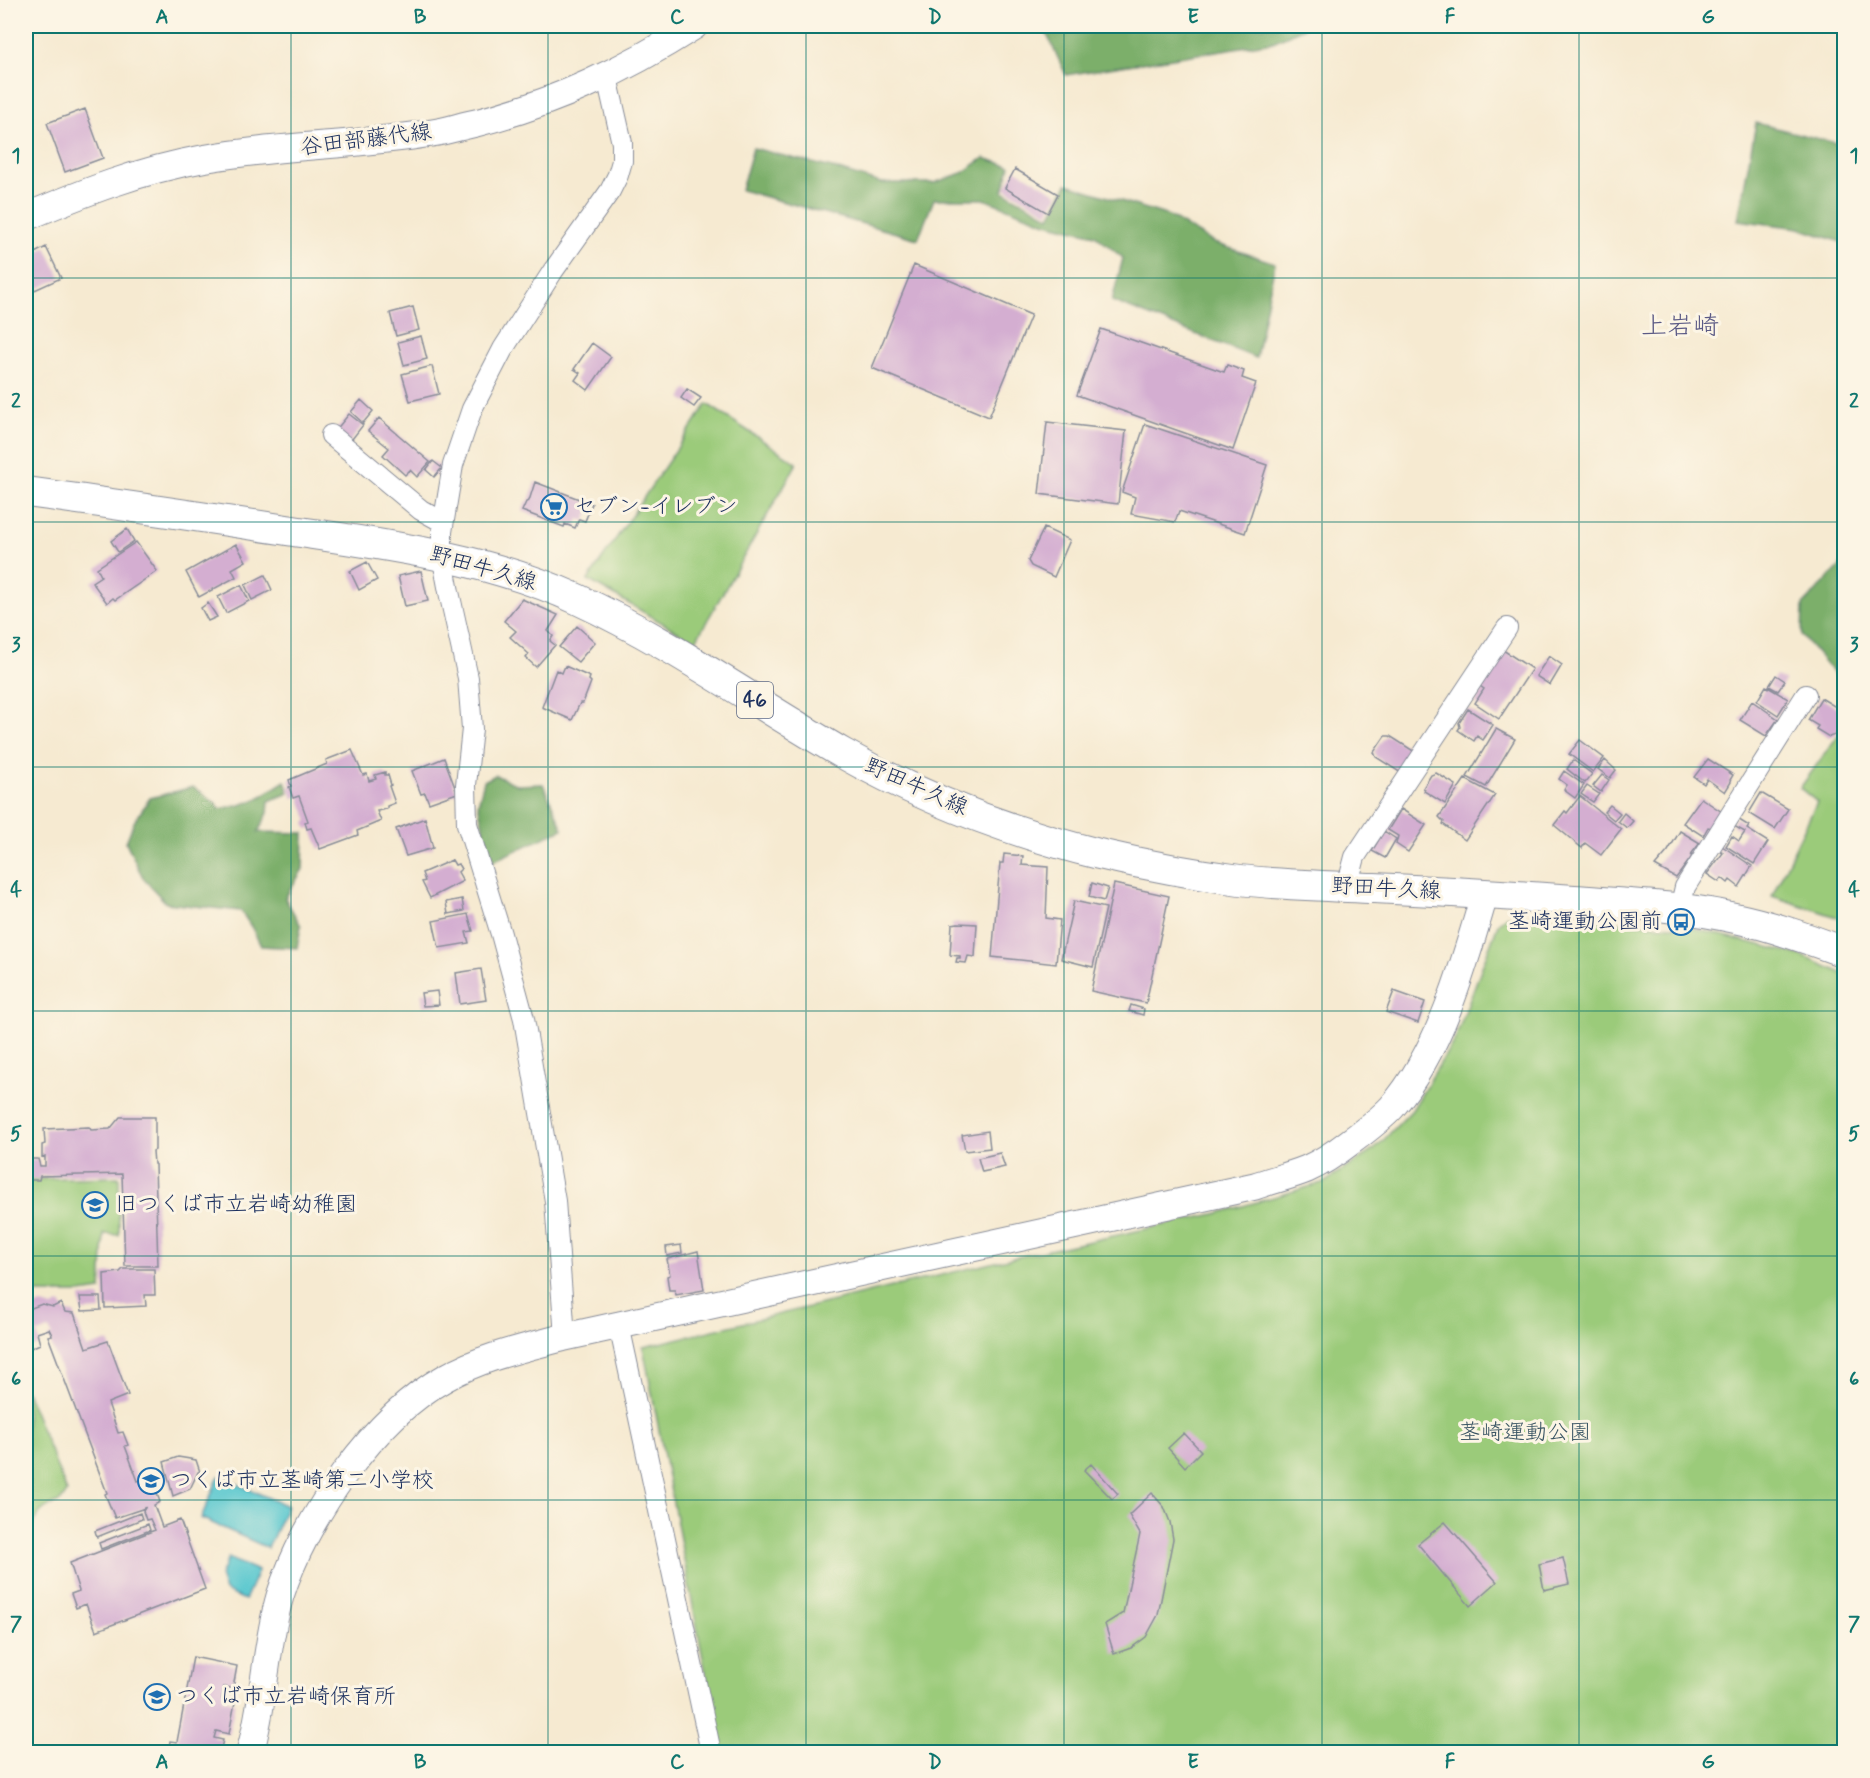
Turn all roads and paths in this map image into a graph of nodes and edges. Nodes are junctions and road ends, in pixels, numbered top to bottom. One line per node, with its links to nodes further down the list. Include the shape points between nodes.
1 (694, 26): 2 (street, 谷田部藤代線)
2 (607, 77): 3 (street, 谷田部藤代線, via 543,103 433,133 201,159 139,175); 6 (street, via 622,143 618,175 503,349 472,409 453,465)
3 (26, 217)
4 (331, 435): 6 (street, via 421,510)
5 (26, 492): 7 (main road, 野田牛久線 / 46)
6 (443, 522): 7 (street)
7 (442, 555): 10 (main road, 野田牛久線 / 46, via 574,598 631,626 844,754 921,793 1008,826 1101,854 1190,873); 15 (street, via 468,678 472,729 466,785 467,824 524,1019 555,1201)
8 (1507, 628): 10 (street, via 1355,857)
9 (1806, 695): 12 (street, via 1685,887)
10 (1347, 887): 11 (main road, 野田牛久線 / 46)
11 (1485, 893): 12 (main road, 野田牛久線 / 46); 14 (street, via 1431,1047 1414,1076 1391,1108 1371,1127 1308,1168 1244,1188)
12 (1680, 908): 13 (main road, 野田牛久線 / 46, via 1773,927)
13 (1845, 952)
14 (619, 1325): 15 (street); 17 (street)
15 (565, 1337): 16 (street, via 474,1363 443,1379 405,1407 352,1462 302,1544 280,1596)
16 (250, 1752)
17 (711, 1752)

